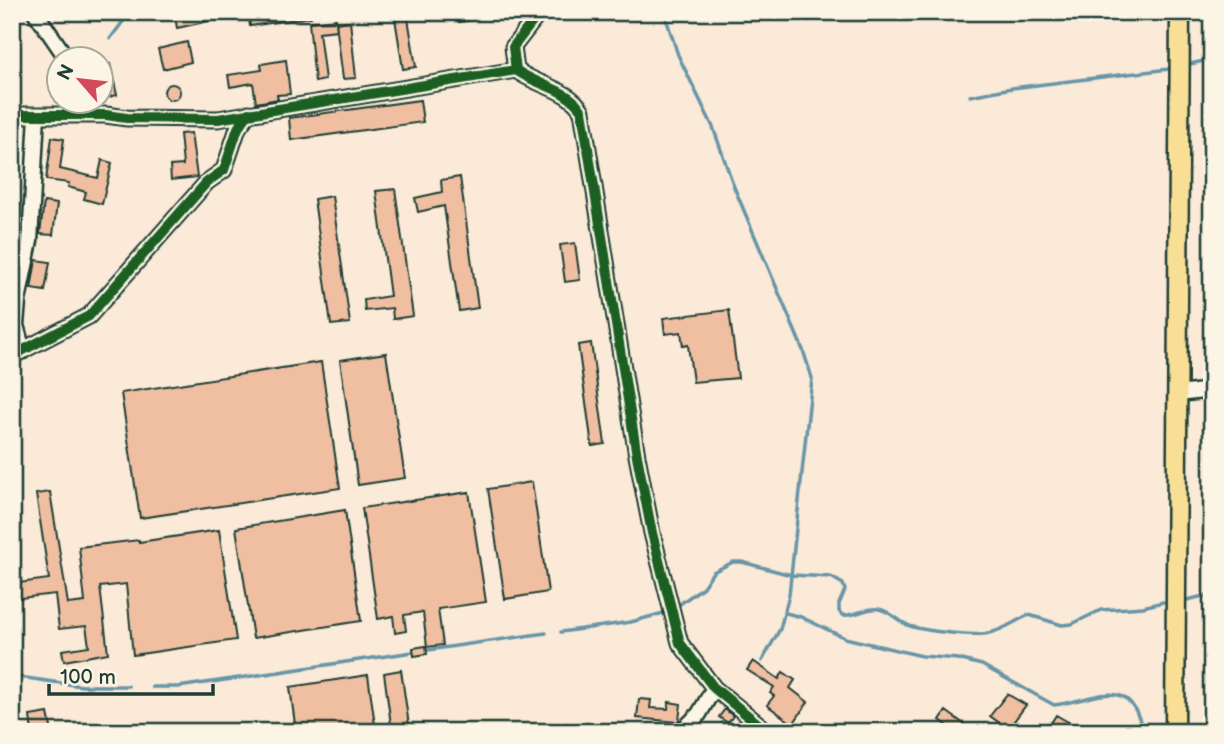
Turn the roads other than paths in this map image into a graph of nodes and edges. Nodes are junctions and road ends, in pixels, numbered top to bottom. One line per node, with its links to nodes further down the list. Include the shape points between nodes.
1 (36, 12): 4 (street)
2 (540, 12): 5 (street, via 513,47)
3 (1180, 12): 13 (main road)
4 (59, 46)
5 (516, 70): 6 (street); 14 (street, via 575,100 582,111 652,533 680,643)
6 (249, 113): 10 (street, via 218,119); 11 (street, via 238,128 224,170 207,182 89,316)
7 (12, 115): 8 (street)
8 (37, 115): 9 (street); 11 (street, via 30,242 16,325)
9 (46, 115)
10 (113, 116)
11 (18, 353)
12 (1212, 390): 13 (street)
13 (1178, 394): 17 (main road)
14 (714, 688): 15 (street, via 699,714); 16 (street)
15 (681, 732)
16 (768, 732)
17 (1175, 732)

